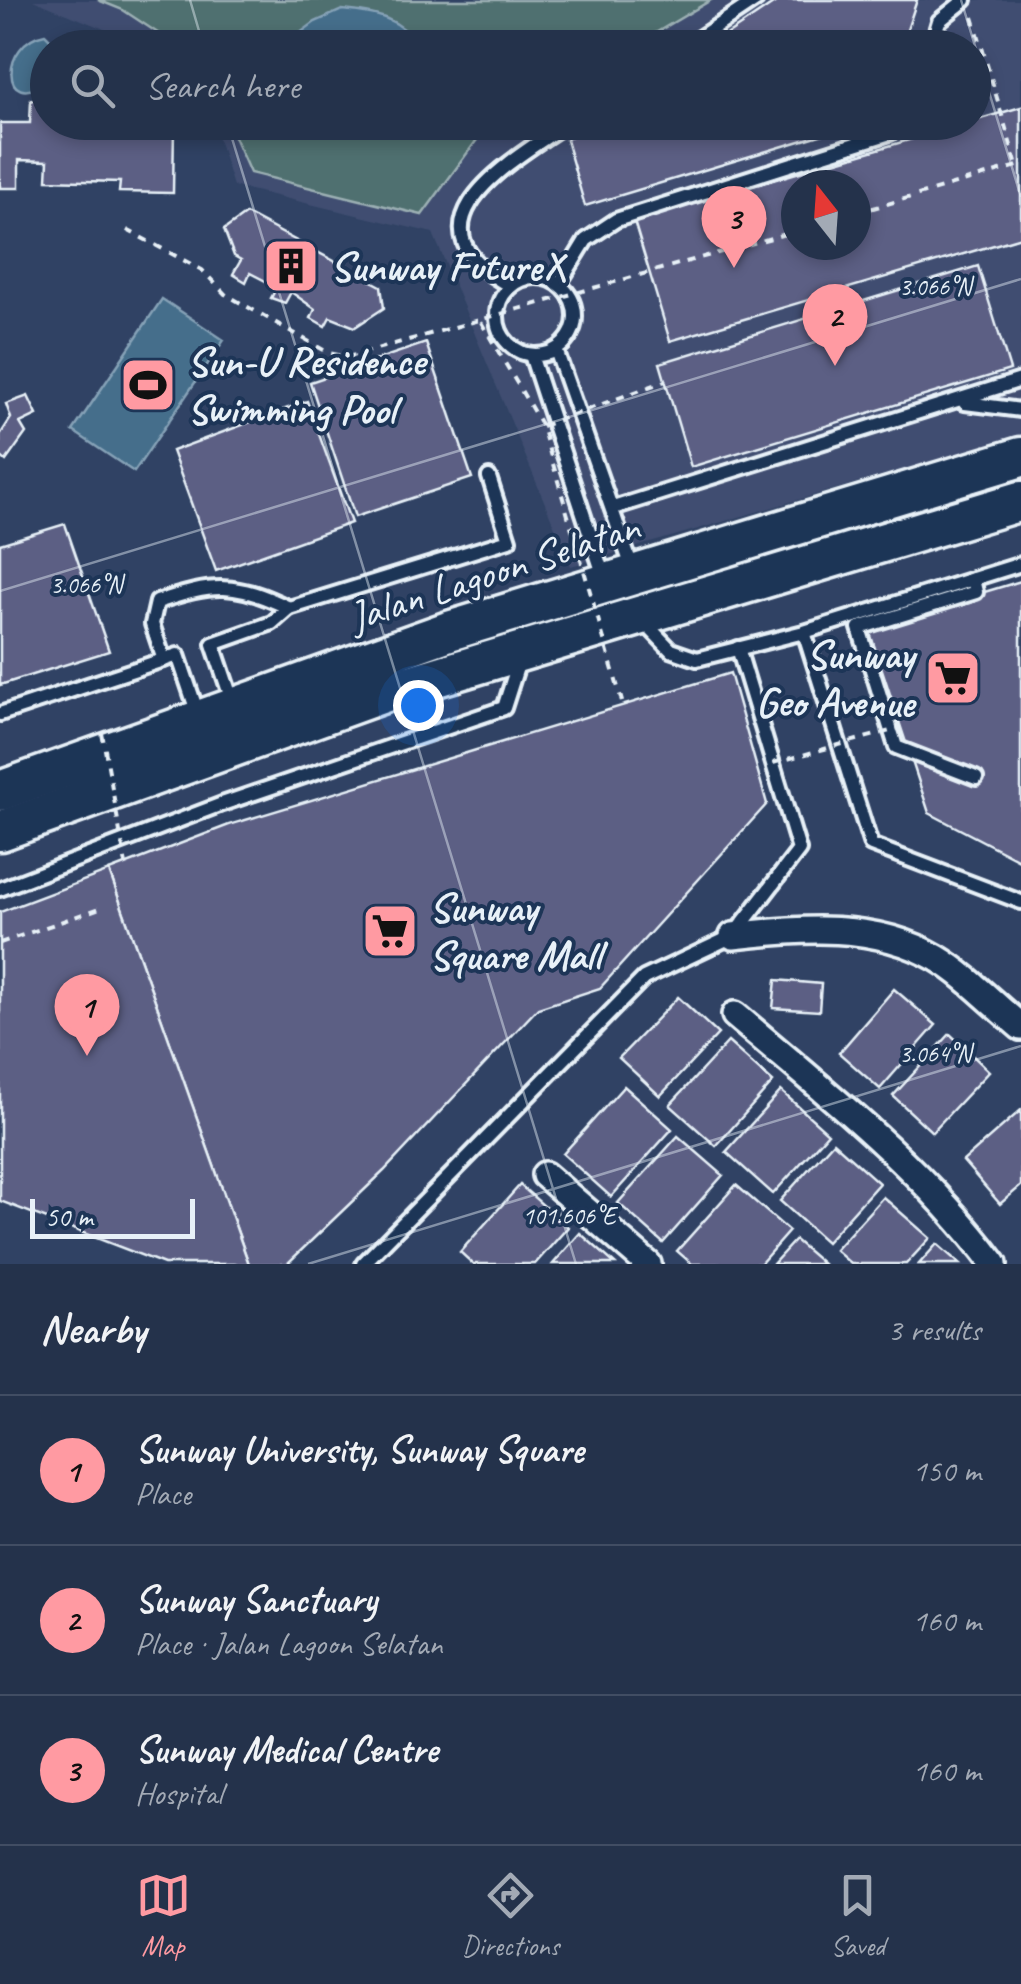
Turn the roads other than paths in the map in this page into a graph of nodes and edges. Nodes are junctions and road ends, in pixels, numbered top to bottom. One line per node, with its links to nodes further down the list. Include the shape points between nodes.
1 (756, 0): 3 (lane)
2 (967, 0): 4 (lane)
3 (711, 30)
4 (937, 30)
5 (545, 140): 8 (lane, via 480,186 463,218 462,237 477,268)
6 (868, 140): 7 (lane, via 616,220 586,240)
7 (559, 284): 8 (lane, via 534,277); 9 (lane, via 576,318)
8 (510, 286): 10 (lane, via 496,308 500,334)
9 (556, 350): 10 (lane); 17 (lane)
10 (530, 356): 19 (lane)
11 (1021, 380): 12 (lane)
12 (957, 402): 13 (lane); 17 (lane)
13 (1021, 410)
14 (1021, 457): 19 (main road, Jalan Lagoon Selatan)
15 (489, 477): 21 (lane, via 509,540)
16 (1021, 501): 22 (main road, Jalan Lagoon Selatan)
17 (613, 508): 19 (lane)
18 (1021, 564): 20 (lane)
19 (620, 578): 28 (main road, Jalan Lagoon Selatan)
20 (973, 579): 23 (lane); 29 (lane, via 976,592 858,628 896,746)
21 (289, 608): 26 (lane, via 228,586 157,602 152,624); 28 (lane, via 272,623 213,644)
22 (636, 614): 24 (lane, via 671,650 697,659); 25 (main road, Jalan Lagoon Selatan)
23 (804, 632): 24 (lane); 33 (lane, via 871,845)
24 (738, 648): 34 (lane, via 799,850)
25 (522, 649): 28 (main road, Jalan Lagoon Selatan); 32 (lane, via 504,708 222,804)
26 (171, 657): 27 (lane); 28 (lane)
27 (0, 714)
28 (222, 722): 30 (main road, Jalan Lagoon Selatan); 31 (main road, Jalan Lagoon Selatan)
29 (976, 778)
30 (0, 791)
31 (0, 831)
32 (0, 890)
33 (1021, 902)
34 (733, 936): 36 (street, via 811,927 906,945 937,958); 38 (lane, via 644,978)
35 (735, 1015): 40 (street, via 877,1137)
36 (1021, 1027)
37 (544, 1175): 39 (street)
38 (362, 1264)
39 (648, 1264)
40 (994, 1264)

